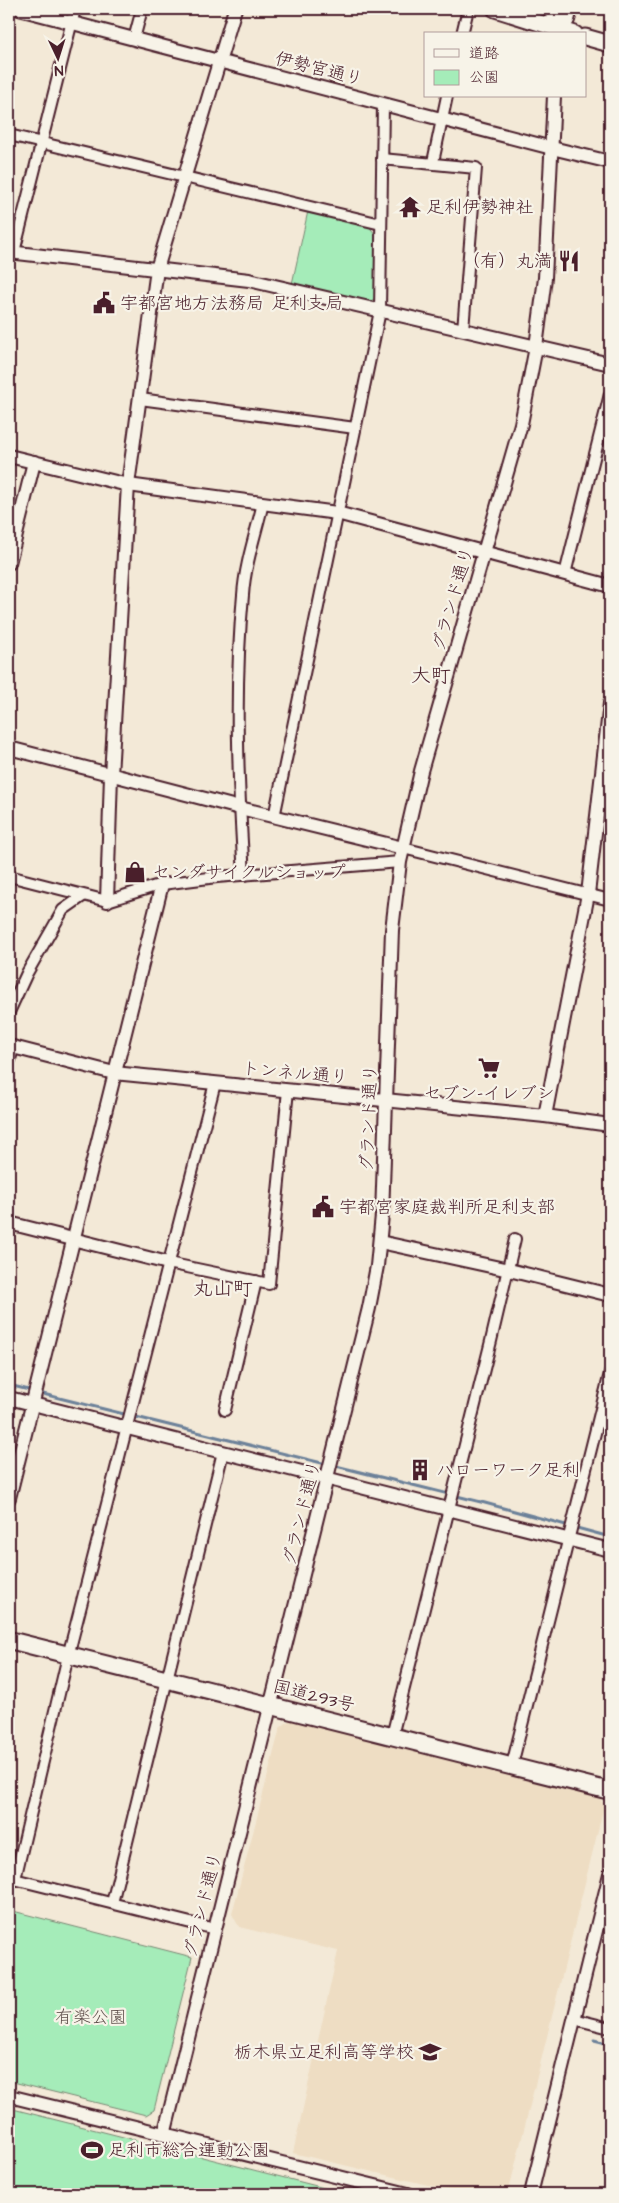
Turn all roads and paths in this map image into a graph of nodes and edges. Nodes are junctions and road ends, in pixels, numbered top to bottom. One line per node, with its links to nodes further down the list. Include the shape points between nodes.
1 (19, 9): 9 (street, 伊勢宮通り)
2 (75, 9): 9 (street)
3 (142, 9): 13 (street)
4 (235, 9): 15 (street)
5 (468, 9): 11 (street)
6 (495, 9): 10 (main road)
7 (554, 9): 10 (main road)
8 (570, 9): 10 (main road, via 567,20)
9 (72, 22): 13 (street, 伊勢宮通り); 21 (street)
10 (557, 31)
11 (462, 32)
12 (586, 37): 14 (main road)
13 (134, 39): 15 (street, 伊勢宮通り)
14 (610, 44)
15 (220, 62): 18 (street, 伊勢宮通り); 26 (street)
16 (446, 98): 19 (street)
17 (554, 98): 22 (street, グランド通り)
18 (383, 104): 19 (street, 伊勢宮通り); 23 (street)
19 (441, 119): 22 (street, 伊勢宮通り); 24 (street)
20 (9, 134): 21 (street)
21 (41, 142): 26 (street); 28 (street)
22 (552, 148): 25 (street, 伊勢宮通り); 32 (street, グランド通り, via 545,278)
23 (382, 159): 24 (street); 27 (street)
24 (433, 162): 31 (street, via 476,168)
25 (610, 162)
26 (185, 176): 27 (street); 29 (street)
27 (381, 224): 30 (street)
28 (11, 252): 29 (street)
29 (158, 269): 30 (street, via 249,280); 35 (street)
30 (380, 311): 31 (street); 36 (street)
31 (463, 330): 32 (street)
32 (536, 347): 33 (street); 43 (street, グランド通り, via 520,424)
33 (610, 364)
34 (610, 394): 45 (street)
35 (140, 399): 36 (street); 39 (street)
36 (355, 428): 41 (street)
37 (9, 456): 38 (street)
38 (34, 462): 39 (street); 42 (street)
39 (128, 486): 40 (street); 49 (street)
40 (263, 503): 41 (street); 50 (street, via 242,594 238,693)
41 (337, 513): 43 (street); 51 (street)
42 (10, 549): 44 (street)
43 (485, 553): 45 (street); 52 (street, グランド通り, via 427,752)
44 (9, 564)
45 (565, 574): 46 (street)
46 (610, 586)
47 (610, 704): 57 (street)
48 (9, 748): 49 (street)
49 (111, 775): 50 (street); 60 (street)
50 (240, 808): 51 (street); 54 (street)
51 (274, 817): 52 (street)
52 (403, 848): 53 (street, グランド通り); 57 (street)
53 (400, 862): 54 (street); 67 (street, グランド通り, via 392,930)
54 (244, 875): 56 (street)
55 (9, 876): 58 (street)
56 (162, 884): 60 (street); 64 (street)
57 (588, 894): 59 (street); 68 (street)
58 (83, 896): 60 (street); 61 (street, via 63,910)
59 (610, 900)
60 (107, 901)
61 (9, 1012)
62 (10, 1046): 63 (street); 64 (street, トンネル通り)
63 (9, 1060)
64 (114, 1073): 65 (street, トンネル通り); 72 (street)
65 (215, 1083): 66 (street, トンネル通り); 74 (street)
66 (288, 1090): 67 (street, トンネル通り); 76 (street, via 269,1284)
67 (387, 1099): 68 (street, トンネル通り); 73 (street, グランド通り)
68 (545, 1116): 69 (street, トンネル通り)
69 (610, 1125)
70 (9, 1223): 72 (street)
71 (515, 1238): 75 (street)
72 (72, 1239): 74 (street); 80 (street)
73 (380, 1242): 75 (street); 84 (street, グランド通り, via 369,1308)
74 (168, 1263): 76 (street); 82 (street)
75 (509, 1270): 77 (street); 86 (street)
76 (256, 1281): 81 (street)
77 (610, 1295)
78 (610, 1373): 87 (street)
79 (9, 1398): 80 (street)
80 (32, 1404): 82 (street); 85 (street)
81 (225, 1410)
82 (127, 1428): 83 (street); 90 (street)
83 (223, 1452): 84 (street); 91 (street)
84 (328, 1478): 86 (street); 92 (street, グランド通り)
85 (9, 1498)
86 (449, 1509): 87 (street); 93 (street)
87 (568, 1539): 88 (street); 94 (street)
88 (610, 1550)
89 (9, 1640): 90 (highway, 国道293号)
90 (68, 1656): 91 (highway, 国道293号); 97 (street)
91 (167, 1679): 92 (highway, 国道293号); 98 (street)
92 (272, 1706): 93 (highway, 国道293号); 99 (street, グランド通り)
93 (392, 1736): 94 (highway, 国道293号)
94 (512, 1765): 95 (highway, 国道293号)
95 (610, 1791)
96 (610, 1874): 100 (street)
97 (12, 1878): 98 (street)
98 (112, 1903): 99 (street)
99 (215, 1930): 103 (street, グランド通り)
100 (574, 2019): 101 (street); 105 (street)
101 (610, 2028)
102 (9, 2096): 103 (street)
103 (164, 2135): 104 (street)
104 (408, 2194)
105 (530, 2194)

